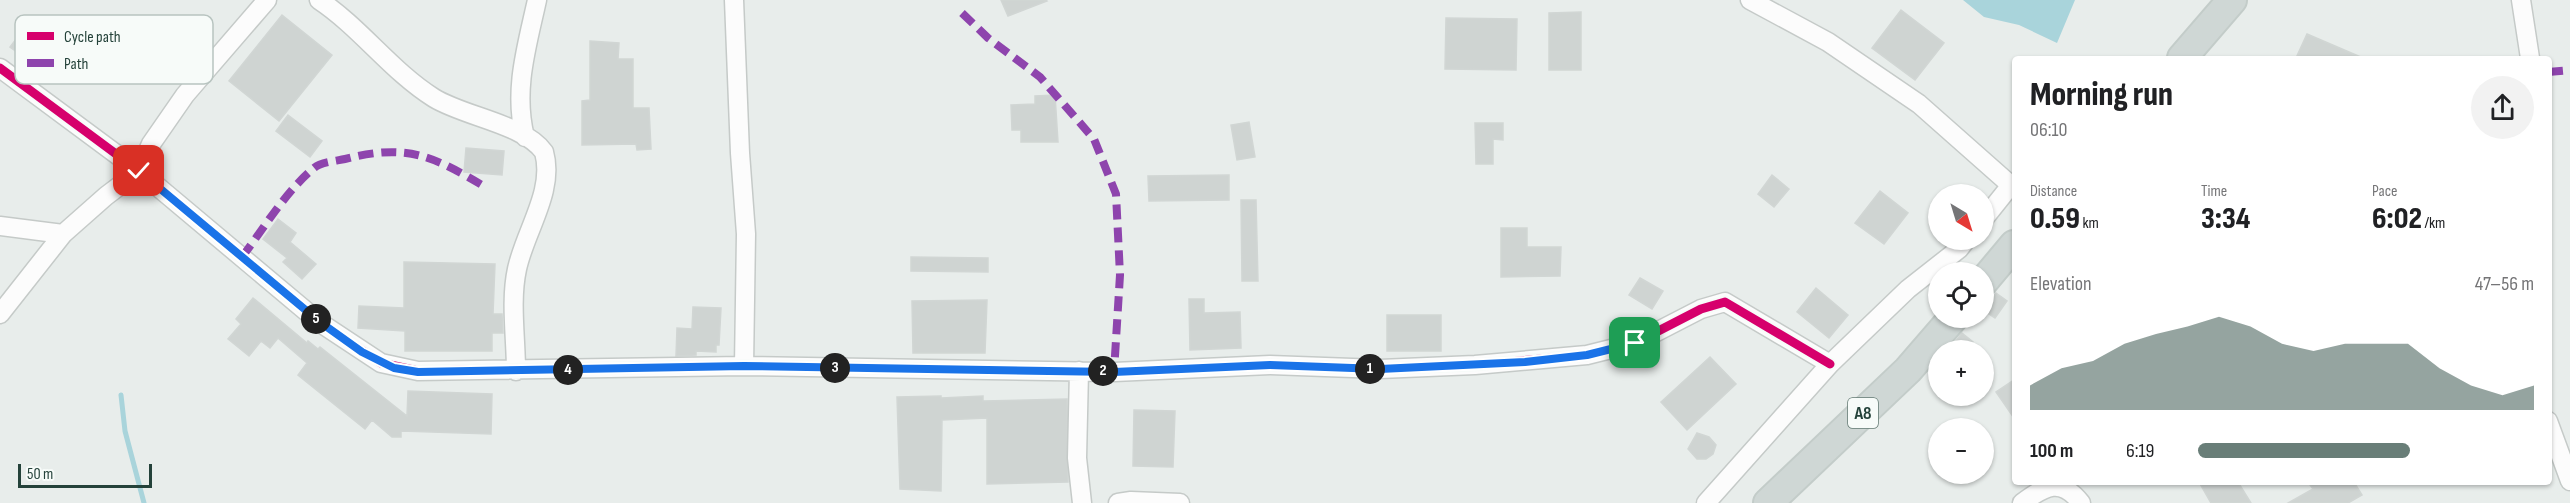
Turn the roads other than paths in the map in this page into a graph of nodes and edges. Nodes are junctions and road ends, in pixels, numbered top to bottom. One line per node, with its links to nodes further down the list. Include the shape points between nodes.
1 (267, 0): 10 (street)
2 (319, 0): 15 (street, via 392,67 435,98)
3 (537, 0): 15 (street, via 520,76 519,112)
4 (734, 0): 28 (street, via 746,234)
5 (1750, 0): 17 (street, via 1828,42 1919,104)
6 (2232, 0): 8 (main road)
7 (2521, 0): 9 (street)
8 (2184, 56)
9 (2530, 56)
10 (213, 63)
11 (0, 68): 12 (street)
12 (15, 79)
13 (22, 84): 16 (street)
14 (194, 84): 16 (street, via 151,144)
15 (525, 137): 29 (street, via 543,149 546,159 543,196 517,269)
16 (139, 171): 21 (street); 29 (street, via 320,322 381,363 418,372)
17 (2012, 185)
18 (2012, 187): 19 (street)
19 (1994, 208)
20 (0, 226): 21 (street)
21 (63, 234): 25 (street)
22 (2012, 247): 24 (main road)
23 (1958, 250): 27 (street, via 1908,289)
24 (1994, 269)
25 (0, 314)
26 (1944, 328): 37 (main road, A8, via 1908,370)
27 (1830, 364): 30 (street, via 1725,302 1701,309 1635,343 1587,355 1380,369 1270,365); 36 (street)
28 (744, 366): 29 (street); 30 (street)
29 (516, 371)
30 (1079, 371): 33 (street, via 1077,458)
31 (2552, 432): 32 (street)
32 (2570, 481)
33 (1082, 503)
34 (1118, 503): 35 (street)
35 (1180, 503)
36 (1706, 503)
37 (1768, 503)
38 (2022, 503): 39 (street, via 2051,486 2063,487)
39 (2081, 503)

